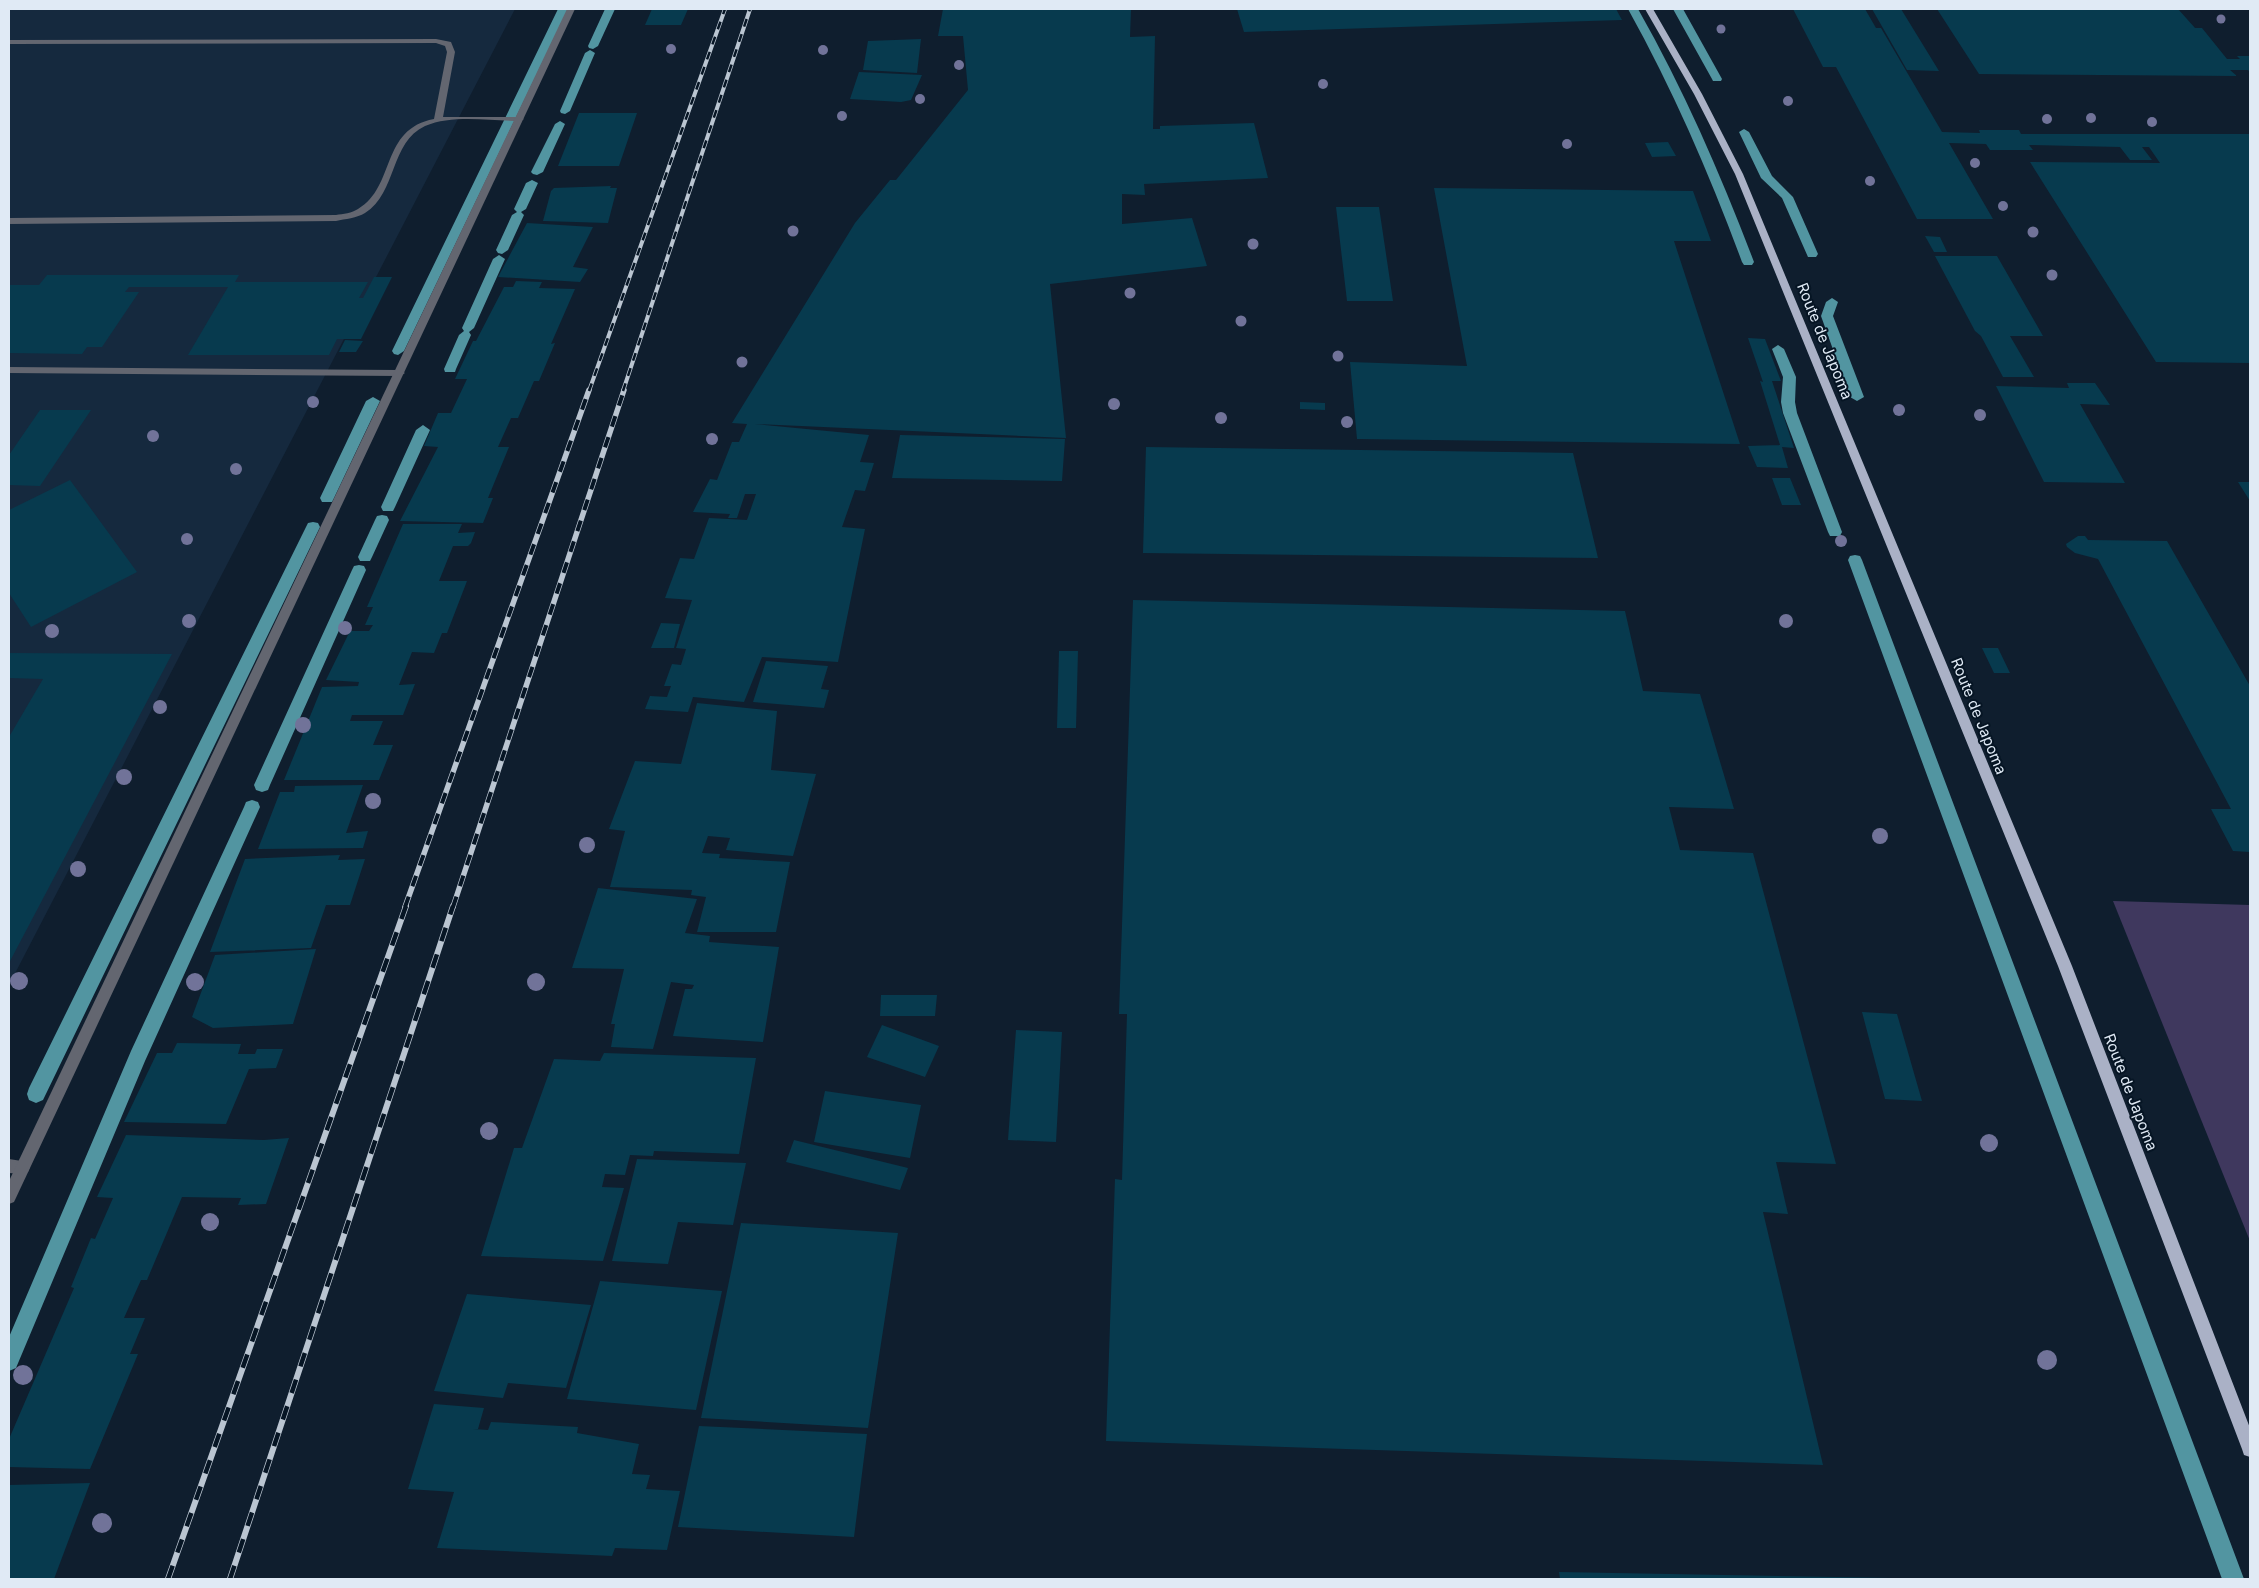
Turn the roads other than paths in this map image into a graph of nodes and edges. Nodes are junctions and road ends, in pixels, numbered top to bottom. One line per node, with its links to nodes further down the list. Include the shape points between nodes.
1 (571, 9): 4 (street)
2 (1649, 9): 11 (main road, Route de Japoma, via 1739,174 2065,966)
3 (9, 42): 5 (street, via 436,41 448,44 452,52)
4 (520, 119): 5 (street); 8 (street)
5 (438, 120): 6 (street, via 420,125 407,134 375,198 362,211 336,218)
6 (9, 221)
7 (9, 370): 8 (street)
8 (400, 373): 9 (street)
9 (16, 1166): 10 (street)
10 (9, 1197)
11 (2250, 1449)

